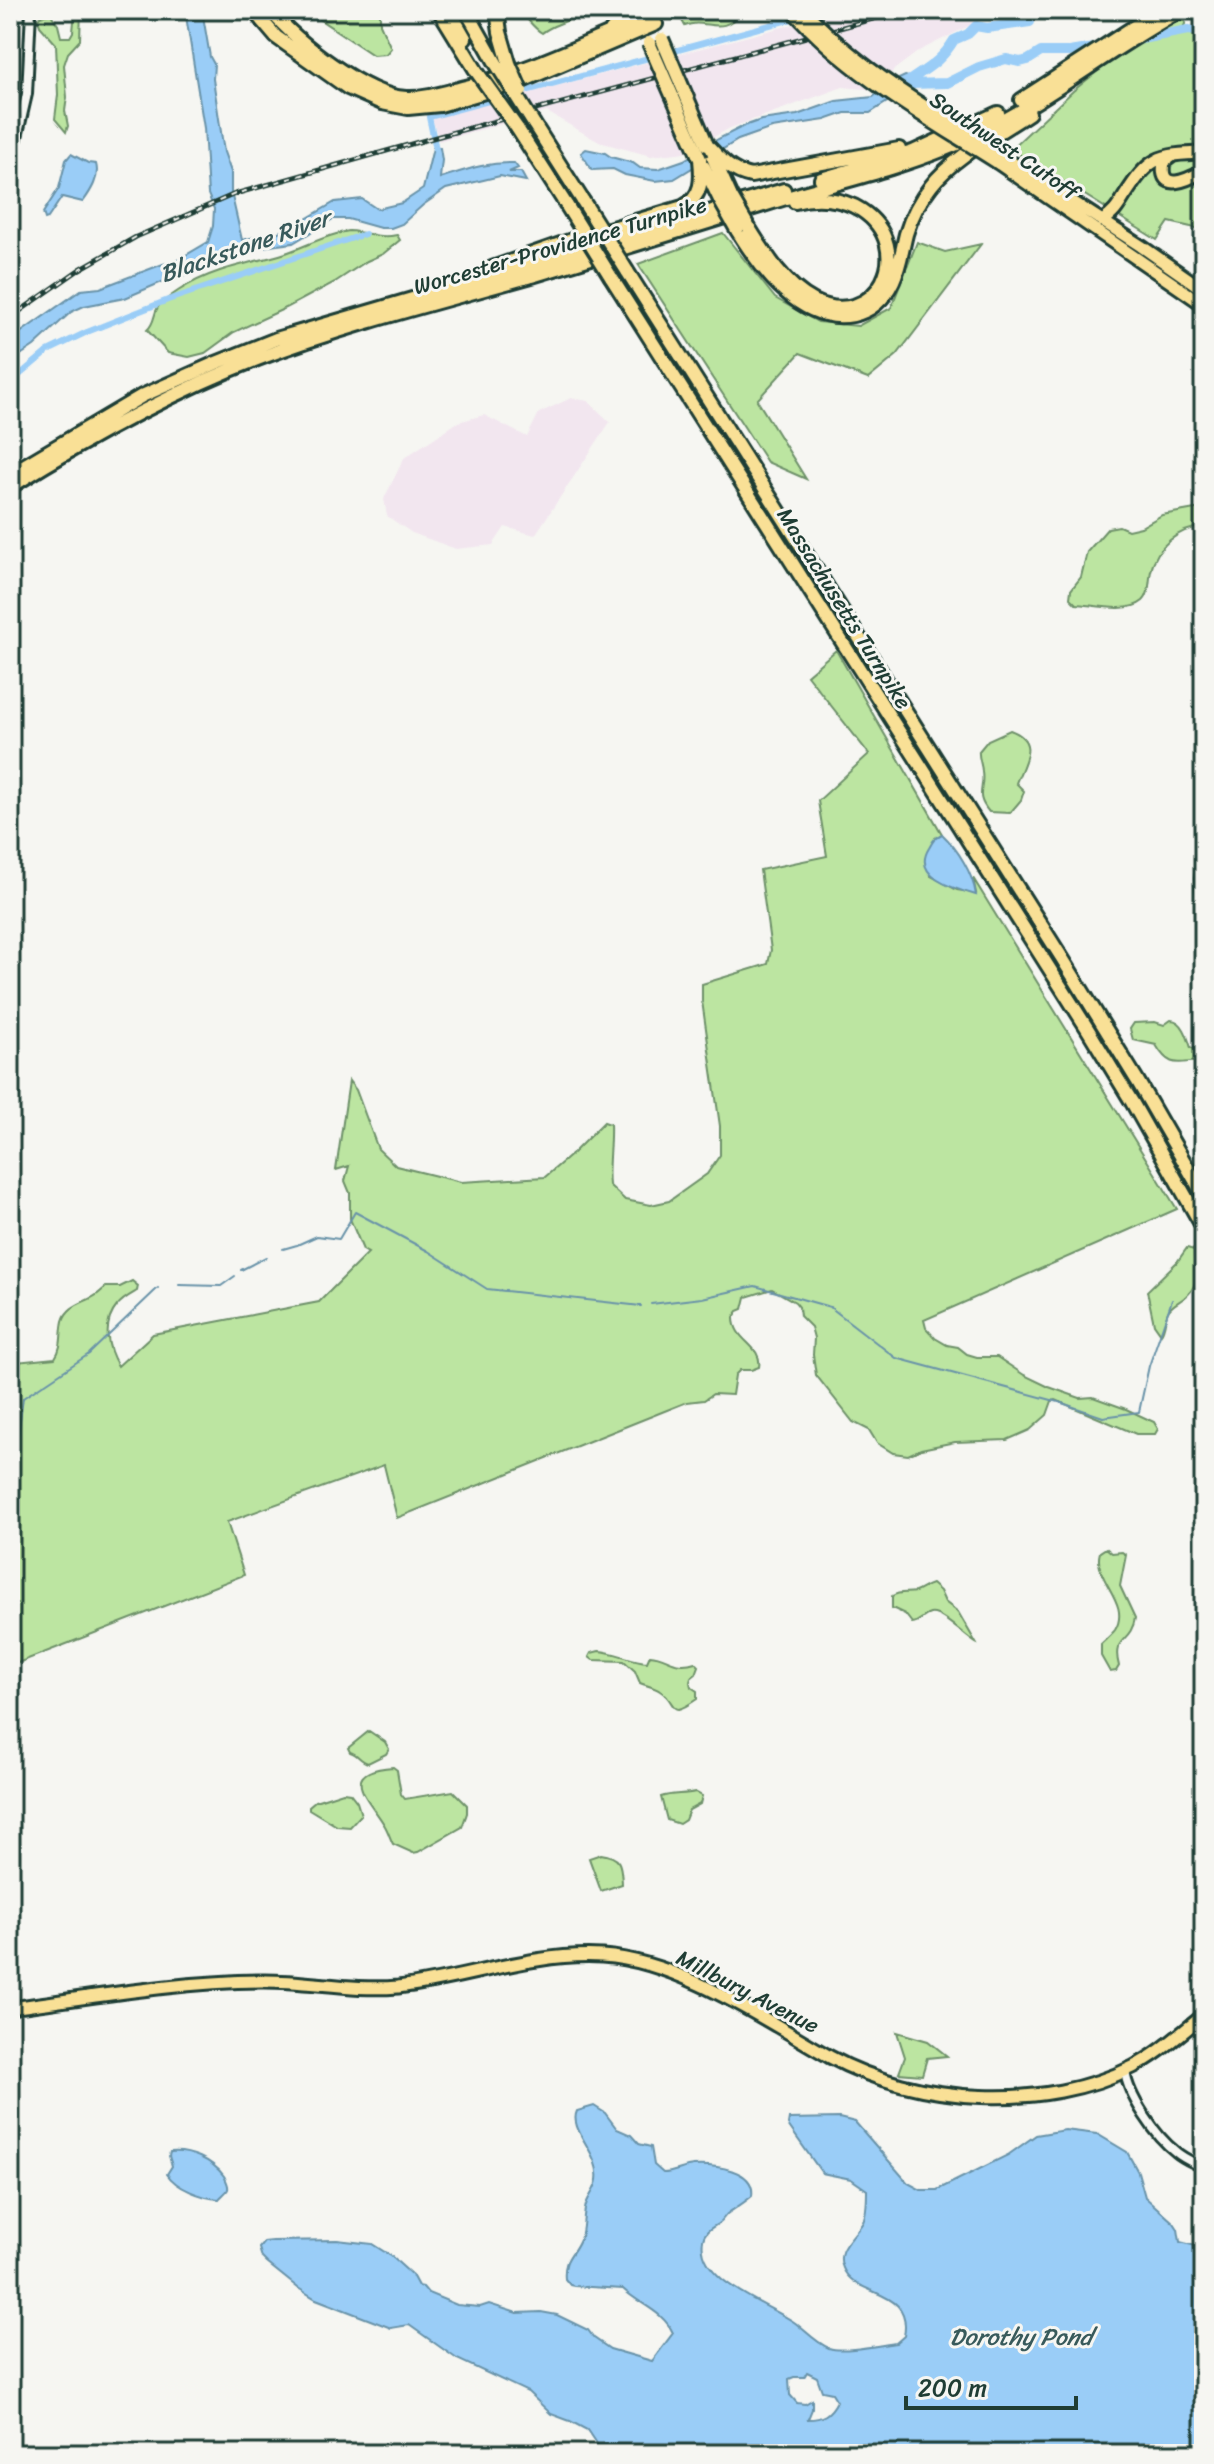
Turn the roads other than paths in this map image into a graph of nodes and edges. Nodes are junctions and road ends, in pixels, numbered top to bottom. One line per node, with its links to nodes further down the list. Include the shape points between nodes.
1 (31, 10): 25 (street, via 27,94)
2 (253, 10): 14 (highway, via 276,37 348,88 408,108 440,105 522,81)
3 (270, 10): 15 (highway, via 329,61 375,90 403,98 520,72)
4 (439, 10): 18 (highway)
5 (449, 10): 18 (highway, Massachusetts Turnpike)
6 (466, 10): 17 (highway)
7 (497, 10): 17 (highway)
8 (624, 10): 15 (highway)
9 (792, 10): 23 (main road, Southwest Cutoff, bridge, via 857,71)
10 (804, 10): 23 (main road, Southwest Cutoff, bridge, via 867,67)
11 (1160, 10): 16 (highway)
12 (1182, 10): 16 (highway)
13 (653, 17): 14 (highway); 24 (highway, bridge, via 707,145)
14 (639, 20): 15 (highway); 24 (highway, bridge)
15 (606, 35)
16 (1120, 41): 19 (highway, Worcester-Providence Turnpike)
17 (503, 64): 37 (highway, Massachusetts Turnpike, bridge, via 534,124 1070,972)
18 (480, 71): 38 (highway, Massachusetts Turnpike, bridge, via 1087,1028)
19 (1074, 72): 20 (highway, Worcester-Providence Turnpike); 28 (highway, Worcester-Providence Turnpike, via 944,149); 29 (highway, via 1052,96 936,180 916,209 894,280 870,309 846,316 810,309 759,264)
20 (933, 143): 24 (highway, via 761,175); 32 (highway, Worcester-Providence Turnpike)
21 (1204, 153): 22 (main road)
22 (1181, 154): 26 (main road, via 1164,162 1168,179 1182,183); 27 (main road, via 1157,159 1144,169)
23 (1001, 161): 27 (main road, Southwest Cutoff); 31 (main road, Southwest Cutoff)
24 (708, 164): 29 (highway, bridge); 32 (highway, via 698,194 677,210 394,298)
25 (10, 168)
26 (1204, 171)
27 (1102, 221): 30 (main road, Southwest Cutoff)
28 (710, 223): 29 (highway, via 801,200 841,201 866,214 881,231 889,265 871,296 850,307 834,307 814,301 783,275); 34 (highway, Worcester-Providence Turnpike, via 294,345 147,408)
29 (743, 229)
30 (1204, 290)
31 (1204, 305)
32 (368, 311): 33 (highway, Worcester-Providence Turnpike, via 276,339 169,383)
33 (10, 474)
34 (10, 487)
35 (1204, 854): 36 (street)
36 (1204, 908)
37 (1204, 1196)
38 (1204, 1229)
39 (10, 2008): 41 (main road, Millbury Avenue, via 240,1981 399,1986 565,1957 603,1956 665,1970 737,2003 845,2064 935,2092 989,2099 1029,2095 1068,2090)
40 (1204, 2015): 41 (main road, Millbury Avenue)
41 (1125, 2071): 42 (street, via 1135,2099 1167,2144)
42 (1204, 2168)

